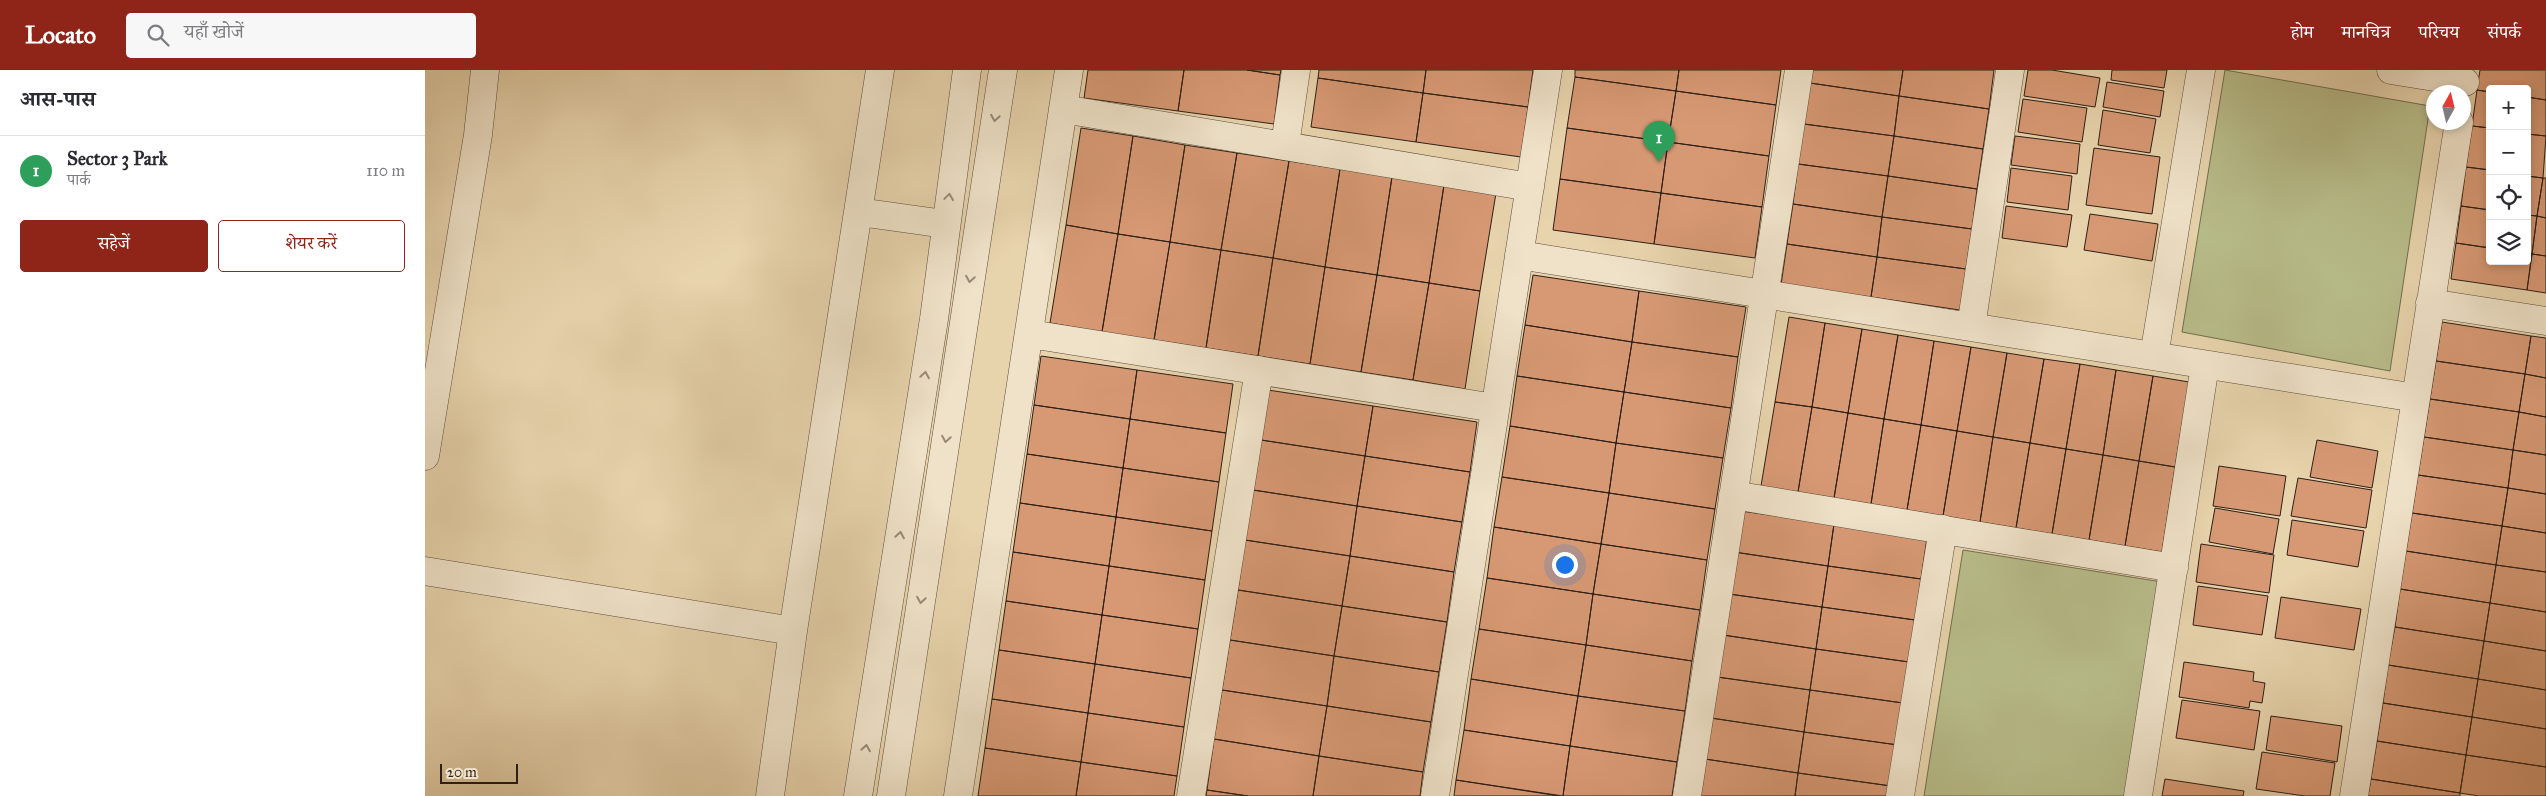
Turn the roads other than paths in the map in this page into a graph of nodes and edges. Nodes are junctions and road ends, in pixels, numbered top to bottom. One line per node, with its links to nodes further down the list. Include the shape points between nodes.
1 (485, 70): 30 (street, via 478,136)
2 (880, 70): 17 (street)
3 (967, 70): 18 (street, one-way to 3)
4 (1003, 70): 38 (street, one-way to 38)
5 (1069, 70): 13 (street)
6 (1297, 70): 15 (street)
7 (1548, 70): 16 (street)
8 (1799, 70): 20 (street)
9 (2010, 70): 23 (street)
10 (2201, 70): 25 (street)
11 (2391, 70): 12 (street)
12 (2465, 81)
13 (1063, 109): 15 (street); 24 (street)
14 (2458, 130): 21 (street)
15 (1285, 145): 16 (street)
16 (1530, 186): 19 (street)
17 (859, 212): 18 (street); 35 (street)
18 (945, 224): 37 (street, one-way to 18, via 934,319)
19 (1519, 255): 20 (street); 29 (street)
20 (1764, 294): 23 (street); 31 (street)
21 (2430, 303): 22 (street); 28 (street)
22 (2546, 321)
23 (1971, 327): 25 (street)
24 (1030, 334): 27 (street); 39 (street)
25 (2154, 356): 26 (street)
26 (2205, 365): 28 (street); 33 (street)
27 (1259, 370): 29 (street); 40 (street)
28 (2416, 398): 45 (street)
29 (1495, 408): 41 (street)
30 (425, 456)
31 (1733, 495): 32 (street); 42 (street)
32 (1943, 529): 33 (street); 43 (street)
33 (2173, 568): 44 (street)
34 (425, 571): 35 (street)
35 (793, 631): 36 (street)
36 (770, 796)
37 (858, 796)
38 (891, 796)
39 (958, 796)
40 (1191, 796)
41 (1435, 796)
42 (1687, 796)
43 (1900, 796)
44 (2138, 796)
45 (2354, 796)

